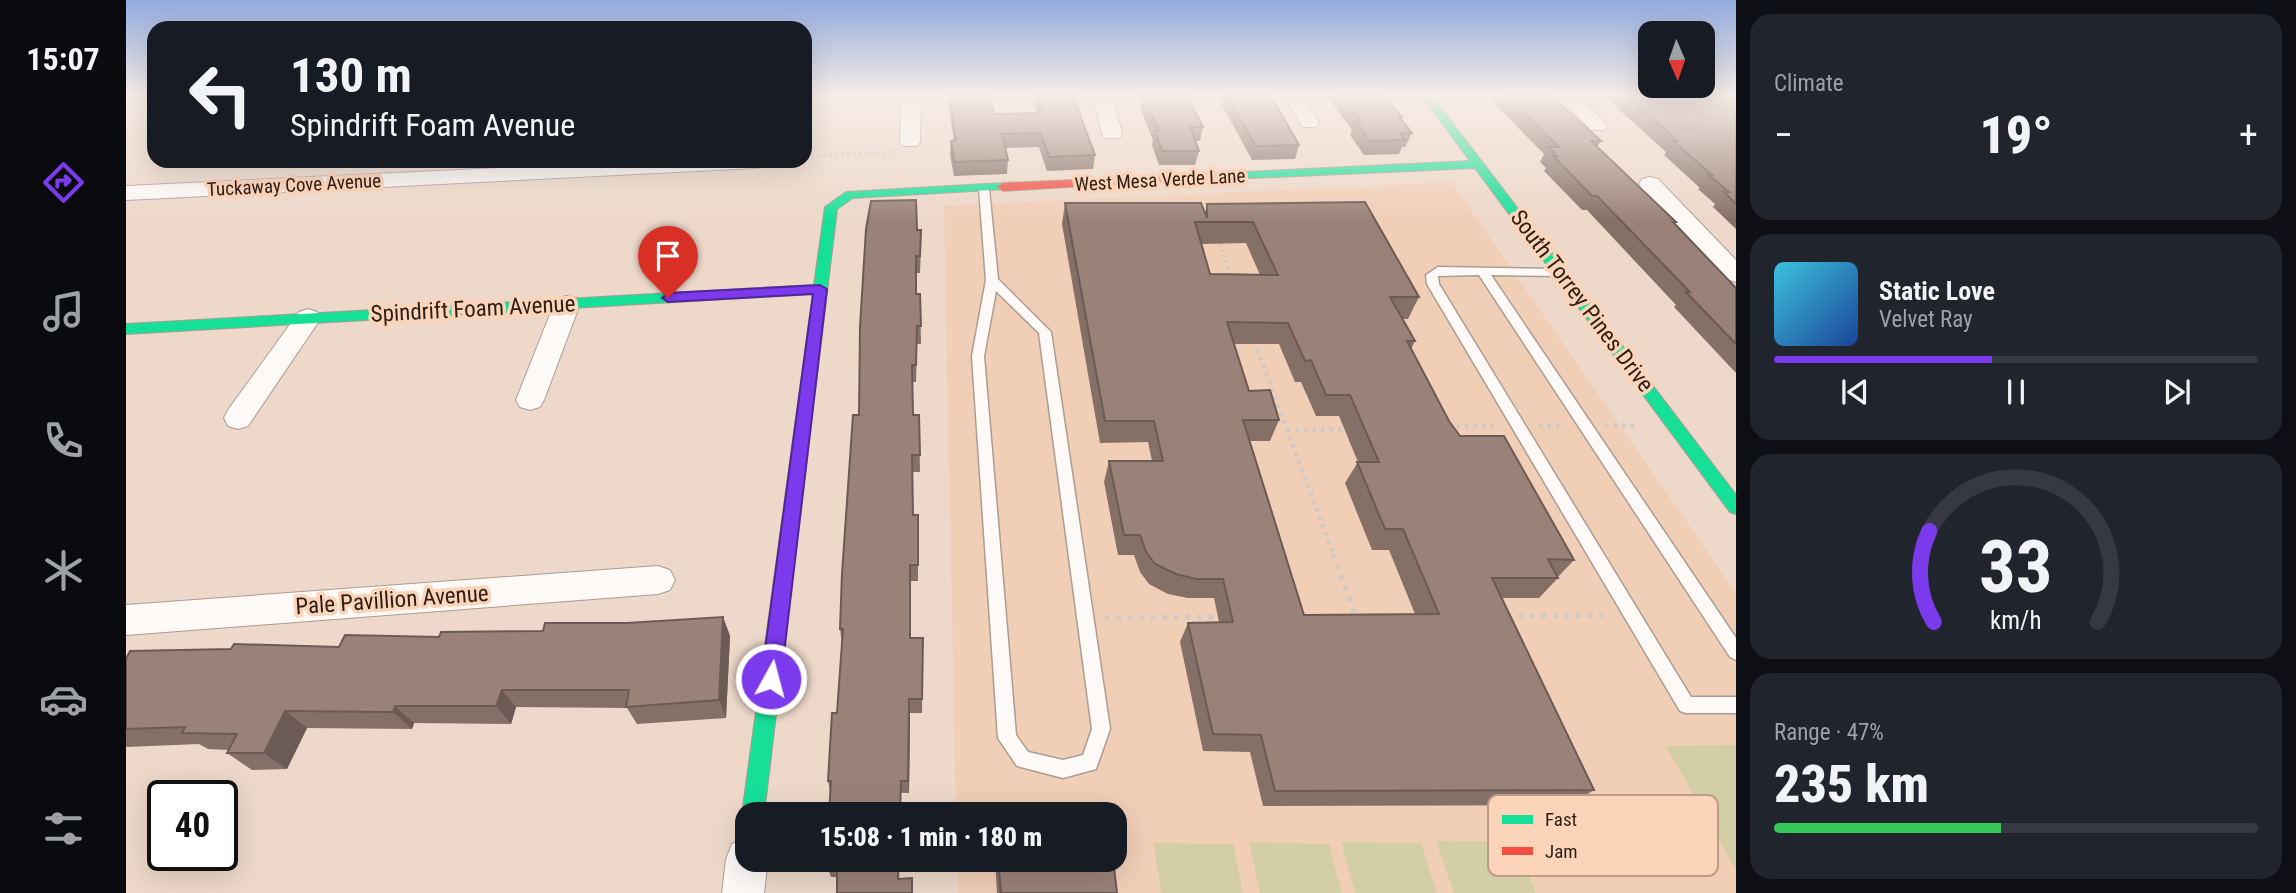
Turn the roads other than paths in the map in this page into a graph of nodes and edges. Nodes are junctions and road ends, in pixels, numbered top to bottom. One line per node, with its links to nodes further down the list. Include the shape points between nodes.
1 (910, 138): 3 (street)
2 (1459, 138): 4 (street, South Torrey Pines Drive)
3 (910, 142)
4 (1480, 164): 9 (street, West Mesa Verde Lane); 12 (street, South Torrey Pines Drive)
5 (407, 168): 7 (street)
6 (629, 168): 7 (street, Tuckaway Cove Avenue)
7 (399, 179): 10 (street, Tuckaway Cove Avenue)
8 (1650, 184): 13 (street)
9 (984, 189): 14 (lane); 15 (street, West Mesa Verde Lane, via 868,193 841,200 831,207)
10 (126, 193)
11 (1482, 271): 12 (lane); 24 (lane); 25 (lane, via 1438,271 1432,275 1433,284 1686,705)
12 (1560, 272): 21 (street, South Torrey Pines Drive)
13 (1736, 274)
14 (992, 280): 14 (lane, via 978,356 1007,738 1023,760 1063,769 1090,763 1101,729 1045,331)
15 (820, 289): 16 (street, Spindrift Foam Avenue); 26 (street)
16 (567, 304): 17 (street, Spindrift Foam Avenue); 19 (street)
17 (308, 318): 18 (street, Spindrift Foam Avenue); 20 (street)
18 (126, 328)
19 (530, 400)
20 (238, 418)
21 (1736, 508)
22 (658, 580): 23 (street, Pale Pavillion Avenue)
23 (126, 620)
24 (1736, 652)
25 (1736, 705)
26 (755, 802)
27 (745, 872): 28 (street)
28 (743, 893)

